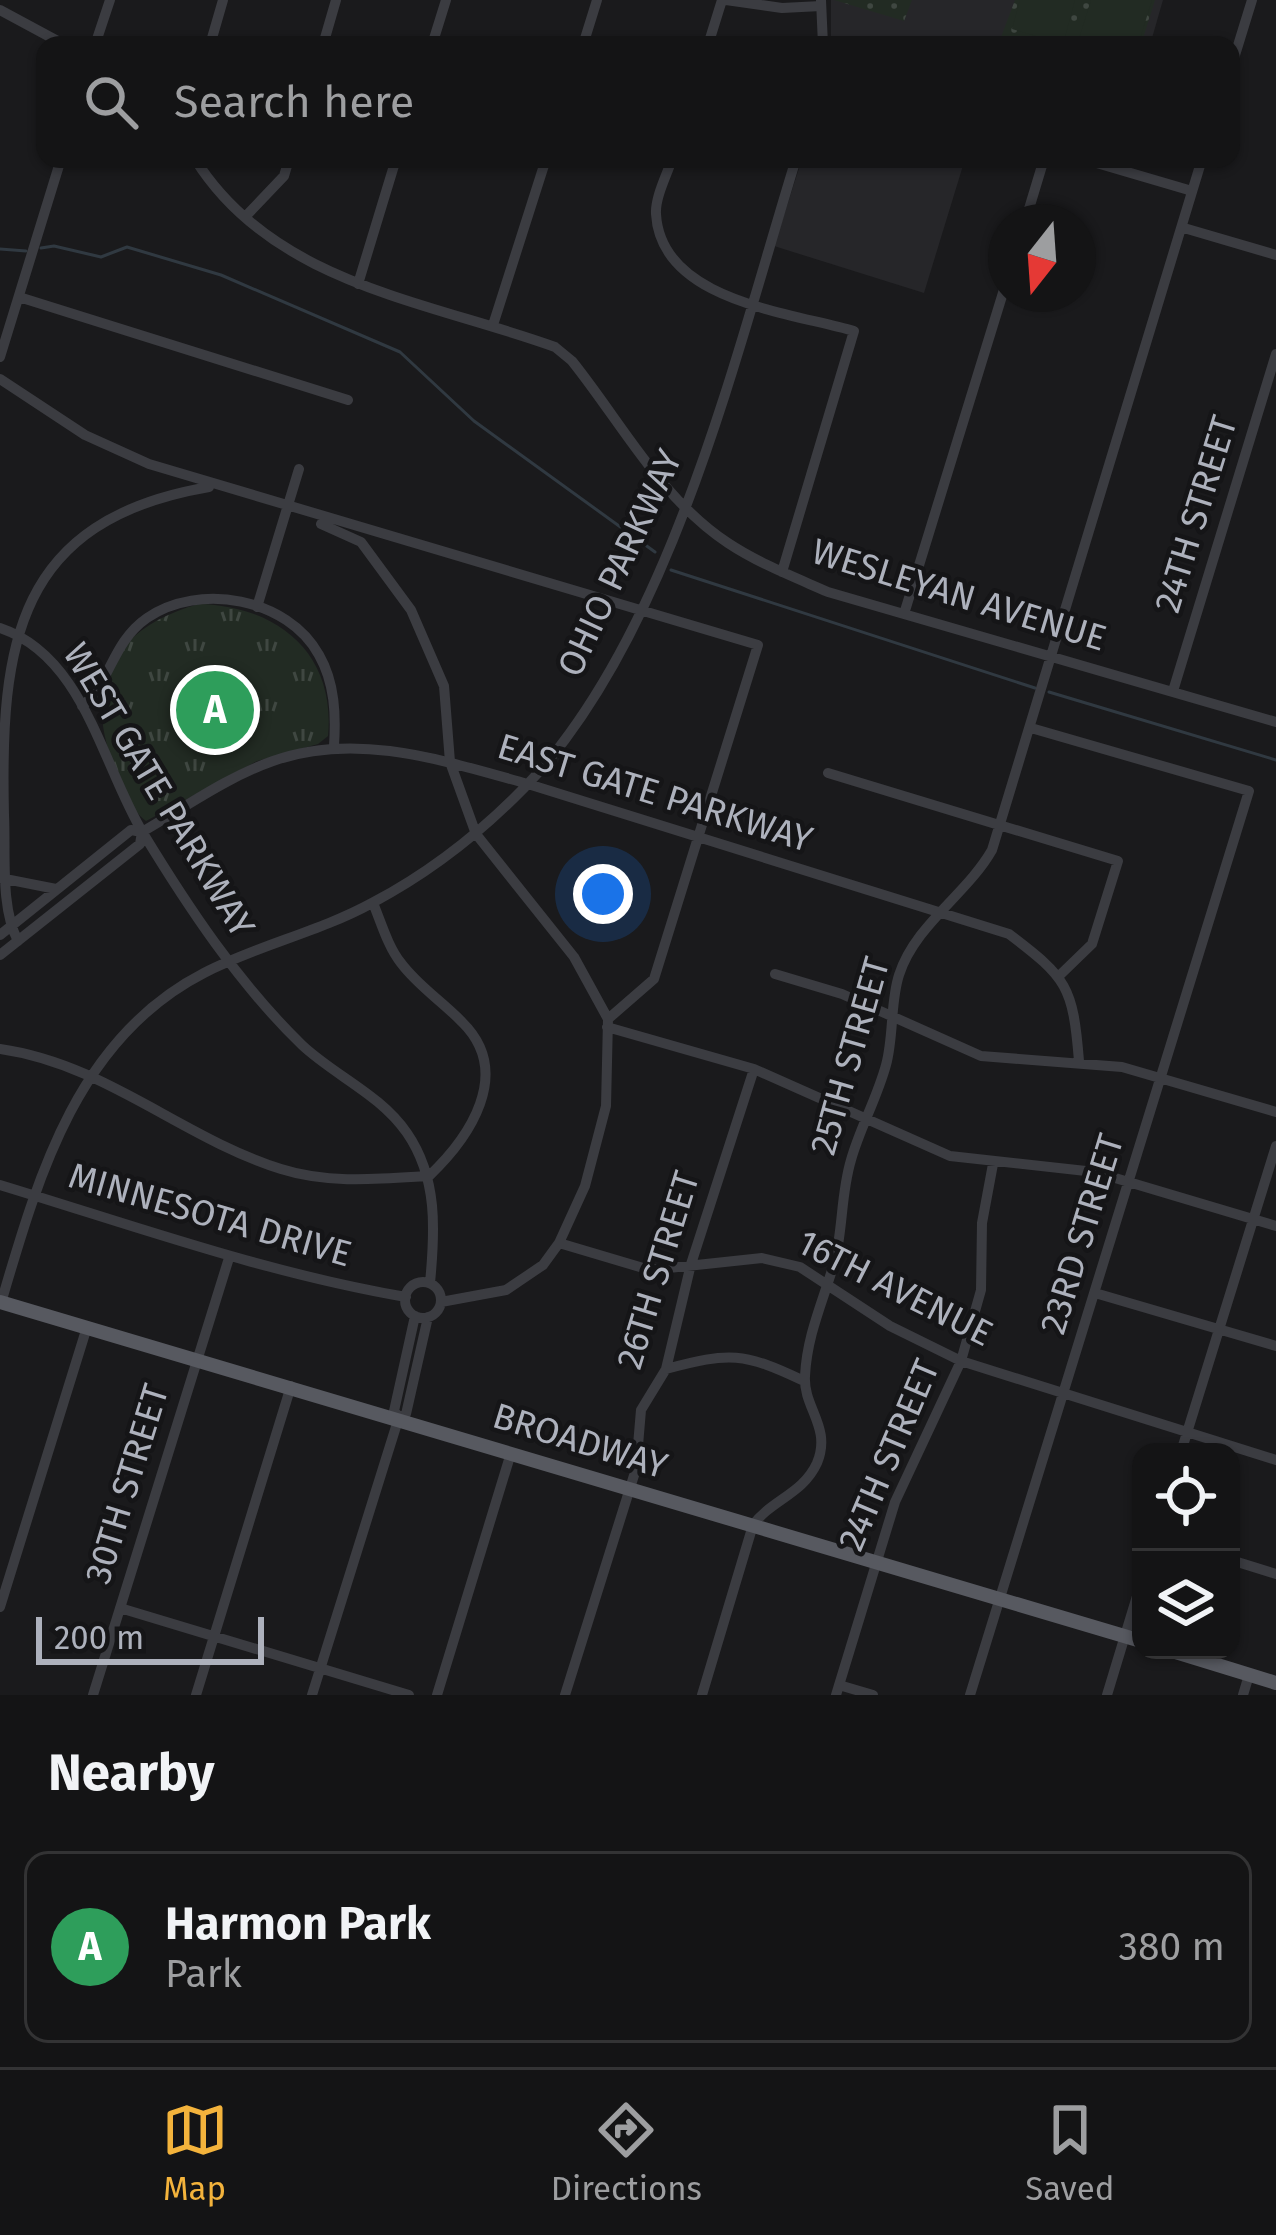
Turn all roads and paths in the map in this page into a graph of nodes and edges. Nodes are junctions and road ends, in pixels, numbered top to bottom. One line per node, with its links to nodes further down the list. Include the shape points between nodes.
1 (110, 0): 11 (street)
2 (223, 0): 12 (street)
3 (336, 0): 13 (street)
4 (446, 0): 14 (street)
5 (597, 0): 15 (street)
6 (724, 0): 8 (street, via 782,8); 16 (street)
7 (1252, 0): 18 (street)
8 (821, 3): 17 (street)
9 (0, 10): 10 (street)
10 (48, 36)
11 (98, 36)
12 (213, 36)
13 (326, 36)
14 (435, 36)
15 (586, 36)
16 (711, 36)
17 (823, 36)
18 (1240, 39)
19 (58, 168): 35 (street)
20 (203, 168): 31 (street, WESLEYAN AVENUE)
21 (286, 168): 31 (street)
22 (393, 168): 34 (street)
23 (543, 168): 38 (street)
24 (669, 168): 36 (street, via 656,211 666,249 696,283)
25 (793, 168): 36 (street, OHIO PARKWAY)
26 (1042, 168): 30 (street)
27 (1114, 168): 29 (street)
28 (1199, 168): 29 (street, 25TH STREET)
29 (1192, 191): 32 (street, 25TH STREET)
30 (1031, 204)
31 (245, 218): 34 (street, WESLEYAN AVENUE, via 280,246)
32 (1184, 228): 33 (street); 53 (street, 25TH STREET)
33 (1276, 255)
34 (358, 284): 38 (street, WESLEYAN AVENUE)
35 (19, 297): 40 (street); 42 (street)
36 (752, 302): 46 (street, OHIO PARKWAY); 47 (street, via 854,331)
37 (997, 312): 50 (street)
38 (493, 325): 46 (street, WESLEYAN AVENUE, via 572,361)
39 (1276, 354): 54 (street, 24TH STREET)
40 (0, 357)
41 (0, 379): 44 (street, via 86,435)
42 (348, 400)
43 (299, 469): 45 (street)
44 (213, 486): 45 (street); 52 (street, via 165,494 92,526 46,573)
45 (288, 508): 48 (street); 49 (street); 59 (street, via 361,542 411,610 445,686)
46 (687, 508): 47 (street, WESLEYAN AVENUE); 49 (street, OHIO PARKWAY)
47 (782, 572): 50 (street, WESLEYAN AVENUE)
48 (257, 607): 55 (street, via 207,598 152,614 117,646); 58 (street, via 317,651 333,694)
49 (639, 612): 61 (street, OHIO PARKWAY, via 587,705); 65 (street, via 758,645)
50 (904, 614): 53 (street, WESLEYAN AVENUE)
51 (0, 628): 52 (street, WEST GATE PARKWAY)
52 (16, 633): 55 (street, WEST GATE PARKWAY, via 47,658); 66 (street, via 2,733)
53 (1051, 656): 54 (street, WESLEYAN AVENUE); 57 (street, 25TH STREET)
54 (1173, 691): 56 (street, WESLEYAN AVENUE)
55 (82, 706): 63 (street, WEST GATE PARKWAY)
56 (1275, 716)
57 (1031, 728): 62 (street, 25TH STREET); 82 (street, 23RD STREET, via 1249,791)
58 (334, 746): 59 (street, EAST GATE PARKWAY); 63 (street, EAST GATE PARKWAY, via 262,765)
59 (450, 762): 61 (street, EAST GATE PARKWAY); 64 (street)
60 (828, 773): 62 (street)
61 (528, 784): 64 (street, OHIO PARKWAY); 65 (street, EAST GATE PARKWAY)
62 (1001, 826): 69 (street, 25TH STREET, via 978,875); 75 (street, via 1118,861 1093,944)
63 (142, 832): 67 (street, EAST GATE PARKWAY, via 131,830); 71 (street, EAST GATE PARKWAY, via 140,844); 73 (street, WEST GATE PARKWAY)
64 (476, 834): 68 (street, OHIO PARKWAY); 77 (street, via 574,956)
65 (696, 837): 69 (street, EAST GATE PARKWAY); 77 (street, via 654,979)
66 (3, 879): 67 (street); 70 (street)
67 (56, 889): 70 (street, EAST GATE PARKWAY)
68 (373, 903): 73 (street, OHIO PARKWAY); 87 (street, via 399,962 467,1026 483,1058 484,1101 465,1142)
69 (942, 913): 75 (street, EAST GATE PARKWAY, via 1009,934); 76 (street, 25TH STREET, via 906,958)
70 (5, 931): 71 (street)
71 (18, 941): 72 (street, EAST GATE PARKWAY)
72 (0, 956)
73 (230, 964): 81 (street, OHIO PARKWAY, via 149,1011); 87 (street, WEST GATE PARKWAY, via 304,1047 407,1133)
74 (775, 974): 76 (street)
75 (1061, 974): 79 (street)
76 (895, 1016): 79 (street, via 981,1056); 84 (street, 25TH STREET)
77 (608, 1023): 80 (street); 93 (street, via 606,1106)
78 (0, 1049): 81 (street)
79 (1079, 1061): 82 (street)
80 (754, 1070): 84 (street); 95 (street, 26TH STREET)
81 (93, 1073): 87 (street, via 283,1170 326,1179); 90 (street, OHIO PARKWAY, via 45,1157)
82 (1161, 1078): 83 (street); 88 (street, 23RD STREET)
83 (1276, 1112)
84 (869, 1117): 86 (street, via 950,1156); 96 (street, 25TH STREET, via 847,1175)
85 (1276, 1146): 91 (street)
86 (992, 1164): 88 (street, via 1066,1167); 107 (street, 24TH STREET, via 981,1290)
87 (429, 1176): 97 (street, WEST GATE PARKWAY)
88 (1130, 1182): 91 (street); 98 (street, 23RD STREET)
89 (0, 1185): 90 (street, MINNESOTA DRIVE)
90 (33, 1195): 94 (street, MINNESOTA DRIVE); 101 (street, OHIO PARKWAY)
91 (1253, 1219): 92 (street); 104 (street)
92 (1276, 1226)
93 (560, 1243): 95 (street, 16TH AVENUE, via 650,1270); 100 (street, via 506,1289)
94 (229, 1258): 99 (street, MINNESOTA DRIVE); 106 (street, 30TH STREET)
95 (691, 1264): 96 (street, 16TH AVENUE, via 762,1258); 108 (street, 26TH STREET)
96 (828, 1282): 107 (street, 16TH AVENUE, via 890,1326); 109 (street, 25TH STREET)
97 (430, 1283): 99 (street, via 414,1285); 100 (street)
98 (1095, 1293): 104 (street); 111 (street, 23RD STREET)
99 (406, 1298): 102 (street)
100 (441, 1302): 102 (street)
101 (1, 1303): 103 (main road, BROADWAY)
102 (422, 1317): 112 (street, via 406,1414)
103 (87, 1327): 106 (main road, BROADWAY); 123 (street)
104 (1218, 1329): 105 (street); 113 (street)
105 (1276, 1346)
106 (197, 1360): 110 (main road, BROADWAY); 124 (street, 30TH STREET)
107 (961, 1361): 111 (street, 16TH AVENUE); 119 (street, 24TH STREET)
108 (666, 1369): 109 (street, via 724,1353); 117 (street, 26TH STREET, via 640,1410)
109 (804, 1381): 118 (street, 25TH STREET, via 824,1429 819,1458 808,1479)
110 (291, 1386): 112 (main road, BROADWAY); 125 (street)
111 (1065, 1393): 113 (street, 16TH AVENUE); 122 (street, 23RD STREET)
112 (399, 1417): 115 (main road, BROADWAY); 129 (street)
113 (1187, 1434): 114 (street); 116 (street, 16TH AVENUE)
114 (1184, 1443)
115 (511, 1453): 117 (main road, BROADWAY); 137 (street)
116 (1276, 1460)
117 (628, 1487): 118 (main road, BROADWAY); 138 (street, 26TH STREET)
118 (752, 1525): 119 (main road, BROADWAY); 139 (street)
119 (875, 1564): 122 (main road, BROADWAY); 132 (street, 24TH STREET)
120 (1240, 1564): 121 (street)
121 (1276, 1574)
122 (1000, 1601): 126 (main road, BROADWAY); 141 (street, 23RD STREET)
123 (0, 1607)
124 (120, 1608): 125 (street); 133 (street, 30TH STREET)
125 (214, 1635): 129 (street); 134 (street)
126 (1132, 1639)
127 (1132, 1641): 142 (street)
128 (1198, 1659): 130 (main road)
129 (321, 1667): 135 (street); 136 (street)
130 (1249, 1675): 131 (main road); 143 (street)
131 (1276, 1683)
132 (838, 1690): 140 (street)
133 (93, 1695)
134 (196, 1695)
135 (312, 1695)
136 (409, 1695)
137 (437, 1695)
138 (565, 1695)
139 (702, 1695)
140 (873, 1695)
141 (970, 1695)
142 (1107, 1695)
143 (1243, 1695)

